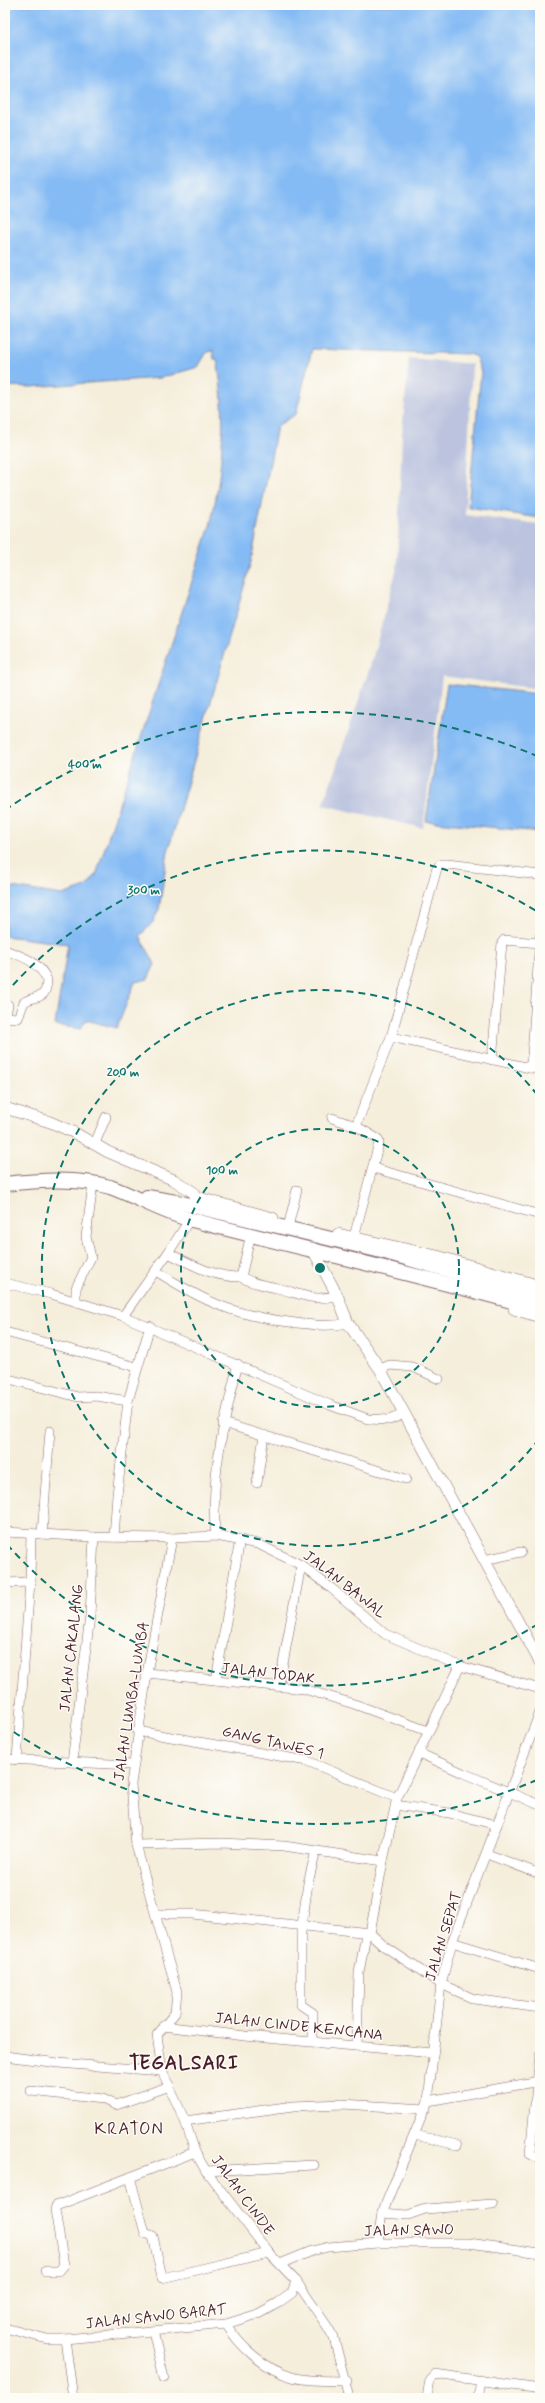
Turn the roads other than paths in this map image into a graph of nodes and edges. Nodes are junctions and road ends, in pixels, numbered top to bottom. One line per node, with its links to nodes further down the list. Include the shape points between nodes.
1 (540, 875): 9 (street, via 447,864 441,864 437,868)
2 (540, 936): 3 (street)
3 (540, 944): 5 (street); 11 (street, via 504,940 502,943)
4 (5, 950): 7 (street, via 28,958 38,966 47,980 42,996 24,1002 18,1018)
5 (538, 981): 8 (street)
6 (5, 1003): 7 (street, via 8,1005)
7 (5, 1017)
8 (537, 1028): 10 (street)
9 (391, 1037): 11 (street); 17 (street)
10 (536, 1057): 12 (street)
11 (492, 1060): 12 (street)
12 (530, 1068): 13 (street)
13 (540, 1069)
14 (5, 1108): 18 (street, via 50,1122)
15 (106, 1117): 18 (street)
16 (332, 1118): 17 (street)
17 (356, 1126): 19 (street, via 378,1139 379,1148)
18 (95, 1143): 23 (street, via 108,1152 174,1180 193,1192)
19 (373, 1168): 24 (street); 27 (street)
20 (5, 1184): 21 (highway, via 54,1181)
21 (93, 1184): 23 (highway, via 132,1196 160,1199); 36 (street, via 86,1237 91,1257 76,1288)
22 (297, 1190): 25 (street)
23 (194, 1208): 25 (street); 26 (highway); 29 (street); 35 (highway, via 385,1252)
24 (540, 1215)
25 (289, 1223): 27 (street)
26 (251, 1234): 28 (highway); 31 (street)
27 (354, 1237): 33 (street, via 478,1267)
28 (313, 1252): 34 (street); 37 (highway); 39 (street)
29 (168, 1253): 30 (street); 31 (street, via 204,1272)
30 (156, 1271): 38 (street); 40 (street, via 196,1296 233,1312 284,1322 318,1325)
31 (241, 1277): 34 (street, via 256,1284 308,1298 321,1299)
32 (5, 1283): 36 (street)
33 (540, 1286)
34 (337, 1295): 40 (street)
35 (540, 1296)
36 (76, 1302): 38 (street)
37 (540, 1309)
38 (123, 1316): 41 (street)
39 (540, 1316)
40 (348, 1323): 45 (street)
41 (150, 1326): 43 (street); 44 (street)
42 (5, 1332): 44 (street)
43 (238, 1364): 49 (street, via 368,1419 389,1420); 50 (street)
44 (138, 1367): 48 (street)
45 (380, 1369): 47 (street, via 390,1365 413,1367); 49 (street)
46 (5, 1378): 48 (street, via 78,1397 96,1396)
47 (439, 1379)
48 (128, 1401): 60 (street)
49 (404, 1414): 64 (street)
50 (223, 1424): 52 (street); 58 (street, via 216,1492)
51 (50, 1432): 57 (street)
52 (264, 1435): 53 (street); 54 (street)
53 (406, 1478)
54 (257, 1483)
55 (5, 1532): 56 (street, JALAN BAWAL)
56 (31, 1534): 57 (street, JALAN BAWAL); 66 (street)
57 (42, 1534): 59 (street, JALAN BAWAL)
58 (216, 1536): 61 (street, JALAN BAWAL); 62 (street, JALAN BAWAL)
59 (94, 1537): 60 (street, JALAN BAWAL); 80 (street, JALAN CAKALANG, via 90,1616)
60 (114, 1537): 61 (street, JALAN BAWAL)
61 (172, 1538): 70 (street, JALAN LUMBA-LUMBA)
62 (240, 1539): 65 (street, JALAN BAWAL, via 263,1546); 71 (street)
63 (521, 1552): 64 (street)
64 (484, 1560): 68 (street)
65 (301, 1566): 69 (street, JALAN BAWAL, via 385,1634); 72 (street)
66 (30, 1582): 67 (street); 79 (street)
67 (5, 1583)
68 (540, 1662)
69 (460, 1666): 73 (street, JALAN BAWAL); 76 (street)
70 (147, 1673): 71 (street, JALAN TODAK); 75 (street, JALAN LUMBA-LUMBA)
71 (216, 1680): 72 (street, JALAN TODAK)
72 (279, 1686): 76 (street, JALAN TODAK, via 321,1693)
73 (540, 1690)
74 (540, 1712): 82 (street, JALAN SEPAT)
75 (138, 1730): 81 (street, JALAN LUMBA-LUMBA); 83 (street, GANG TAWES 1, via 307,1761)
76 (428, 1731): 77 (street)
77 (419, 1753): 82 (street); 83 (street)
78 (5, 1759): 79 (street)
79 (17, 1760): 80 (street)
80 (72, 1762): 81 (street)
81 (132, 1765): 86 (street, JALAN LUMBA-LUMBA)
82 (510, 1792): 84 (street); 85 (street, JALAN SEPAT)
83 (396, 1801): 85 (street, GANG TAWES 1); 89 (street)
84 (540, 1805)
85 (497, 1826): 88 (street, JALAN SEPAT)
86 (136, 1845): 87 (street, via 222,1843 284,1846); 91 (street, JALAN LUMBA-LUMBA)
87 (316, 1851): 89 (street); 92 (street, via 308,1883)
88 (486, 1854): 90 (street); 94 (street, JALAN SEPAT)
89 (383, 1861): 93 (street)
90 (540, 1874)
91 (156, 1914): 92 (street, via 192,1914); 98 (street, JALAN LUMBA-LUMBA, via 177,1992 175,2013)
92 (303, 1926): 93 (street); 99 (street, via 301,2005 313,2013)
93 (368, 1933): 96 (street); 100 (street, via 359,1973)
94 (452, 1942): 95 (street); 96 (street, JALAN SEPAT)
95 (540, 1969)
96 (441, 1984): 97 (street, via 474,1999); 101 (street, JALAN SEPAT)
97 (540, 2008)
98 (163, 2026): 99 (street, JALAN CINDE KENCANA); 104 (street, JALAN CINDE, via 157,2035)
99 (313, 2041): 100 (street, JALAN CINDE KENCANA)
100 (357, 2046): 101 (street, JALAN CINDE KENCANA)
101 (433, 2053): 108 (street, JALAN SEPAT)
102 (540, 2055): 105 (street)
103 (5, 2056): 104 (street)
104 (162, 2072): 106 (street, JALAN CINDE)
105 (539, 2081): 108 (street); 110 (street)
106 (170, 2086): 107 (street, via 119,2105 103,2099); 109 (street, JALAN CINDE)
107 (31, 2091)
108 (427, 2105): 109 (street, via 294,2106); 111 (street, JALAN SEPAT)
109 (185, 2121): 113 (street, JALAN CINDE)
110 (537, 2121): 114 (street, via 530,2154)
111 (415, 2135): 112 (street); 119 (street, JALAN SEPAT)
112 (457, 2145)
113 (195, 2152): 116 (street, JALAN CINDE); 117 (street)
114 (540, 2159)
115 (314, 2165): 116 (street)
116 (206, 2171): 121 (street, JALAN CINDE)
117 (130, 2177): 121 (street, via 145,2233 153,2236 162,2278); 124 (street, via 56,2206 64,2265 59,2271)
118 (493, 2204): 119 (street, via 425,2210 408,2215)
119 (382, 2213): 120 (street, JALAN SEPAT)
120 (378, 2243): 122 (street, JALAN SAWO, via 469,2243); 123 (street, JALAN SAWO, via 322,2248)
121 (269, 2253): 123 (street, JALAN CINDE)
122 (540, 2253)
123 (280, 2264): 125 (street, JALAN CINDE)
124 (46, 2271)
125 (296, 2281): 126 (street, JALAN SAWO BARAT, via 292,2293 278,2303 258,2314); 132 (street, JALAN CINDE, via 334,2338)
126 (226, 2324): 128 (street, JALAN SAWO BARAT); 132 (street, via 243,2347 274,2369 292,2377)
127 (5, 2328): 129 (street, JALAN SAWO BARAT, via 47,2339)
128 (153, 2331): 129 (street, JALAN SAWO BARAT); 130 (street)
129 (65, 2339): 134 (street)
130 (164, 2378)
131 (481, 2380): 133 (street); 136 (street, via 435,2374 430,2379); 137 (street)
132 (347, 2381): 135 (street, JALAN CINDE)
133 (540, 2389)
134 (73, 2398)
135 (349, 2398)
136 (427, 2398)
137 (478, 2398)

